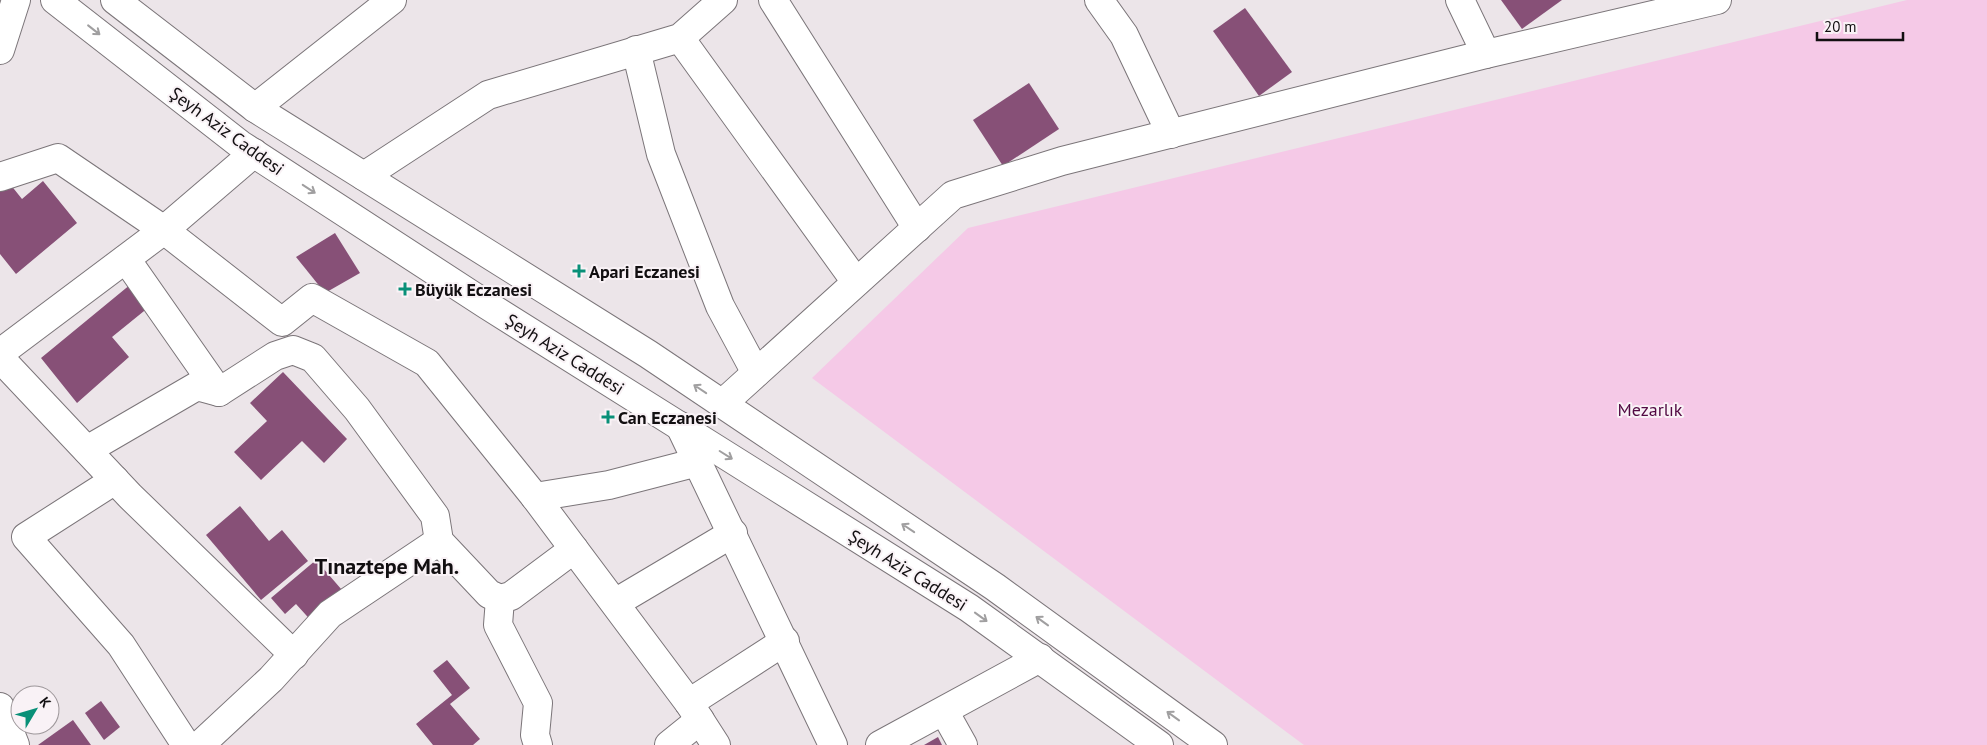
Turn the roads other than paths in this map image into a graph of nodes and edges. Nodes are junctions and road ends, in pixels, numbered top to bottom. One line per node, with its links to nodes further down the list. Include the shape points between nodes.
1 (16, 0): 11 (street)
2 (55, 0): 16 (street, Şeyh Aziz Caddesi, one-way to 16)
3 (115, 0): 14 (street, Şeyh Aziz Caddesi)
4 (392, 0): 14 (street)
5 (723, 0): 10 (street)
6 (773, 0): 19 (street)
7 (1099, 0): 15 (street, via 1124,35)
8 (1460, 0): 13 (street)
9 (1717, 0): 13 (street)
10 (680, 38): 12 (street); 22 (street)
11 (0, 50)
12 (636, 50): 17 (street, via 488,95); 25 (street, via 661,154 720,306)
13 (1486, 54): 15 (street)
14 (255, 108): 17 (street, Şeyh Aziz Caddesi)
15 (1171, 134): 19 (street, via 1062,161 953,195)
16 (254, 153): 20 (street); 28 (street, Şeyh Aziz Caddesi, one-way to 28, via 486,305)
17 (364, 176): 27 (street, Şeyh Aziz Caddesi, one-way to 17)
18 (0, 177): 20 (street, via 58,158)
19 (917, 228): 22 (street)
20 (164, 230): 21 (street); 32 (street, via 282,322 312,298 427,363)
21 (126, 259): 23 (street); 26 (street)
22 (856, 282): 25 (street)
23 (0, 353)
24 (0, 358): 29 (street)
25 (756, 373): 27 (street)
26 (219, 392): 29 (street, via 197,386); 34 (street, via 275,356 293,350 313,358 358,409 435,516)
27 (722, 404): 54 (street, Şeyh Aziz Caddesi, one-way to 27, via 995,587)
28 (680, 426): 30 (street); 40 (street, Şeyh Aziz Caddesi, one-way to 40, via 969,608)
29 (87, 450): 31 (street)
30 (698, 462): 32 (street, via 609,486); 33 (street)
31 (115, 480): 39 (street); 46 (street, via 26,537 121,646)
32 (536, 497): 35 (street)
33 (733, 534): 37 (street); 38 (street)
34 (439, 541): 36 (street, via 489,594); 39 (street, via 330,614)
35 (574, 549): 36 (street, via 511,596); 37 (street)
36 (500, 599): 48 (street, via 498,625 538,703 535,735)
37 (614, 603): 43 (street)
38 (785, 641): 43 (street); 51 (street)
39 (294, 655): 47 (street)
40 (1040, 658): 42 (street); 44 (street, Şeyh Aziz Caddesi)
41 (0, 707): 45 (street)
42 (944, 711): 52 (street); 53 (street)
43 (694, 712): 49 (street); 50 (street)
44 (1150, 743)
45 (15, 745)
46 (186, 745)
47 (200, 745)
48 (538, 745)
49 (670, 745)
50 (716, 745)
51 (833, 745)
52 (880, 745)
53 (963, 745)
54 (1213, 745)

